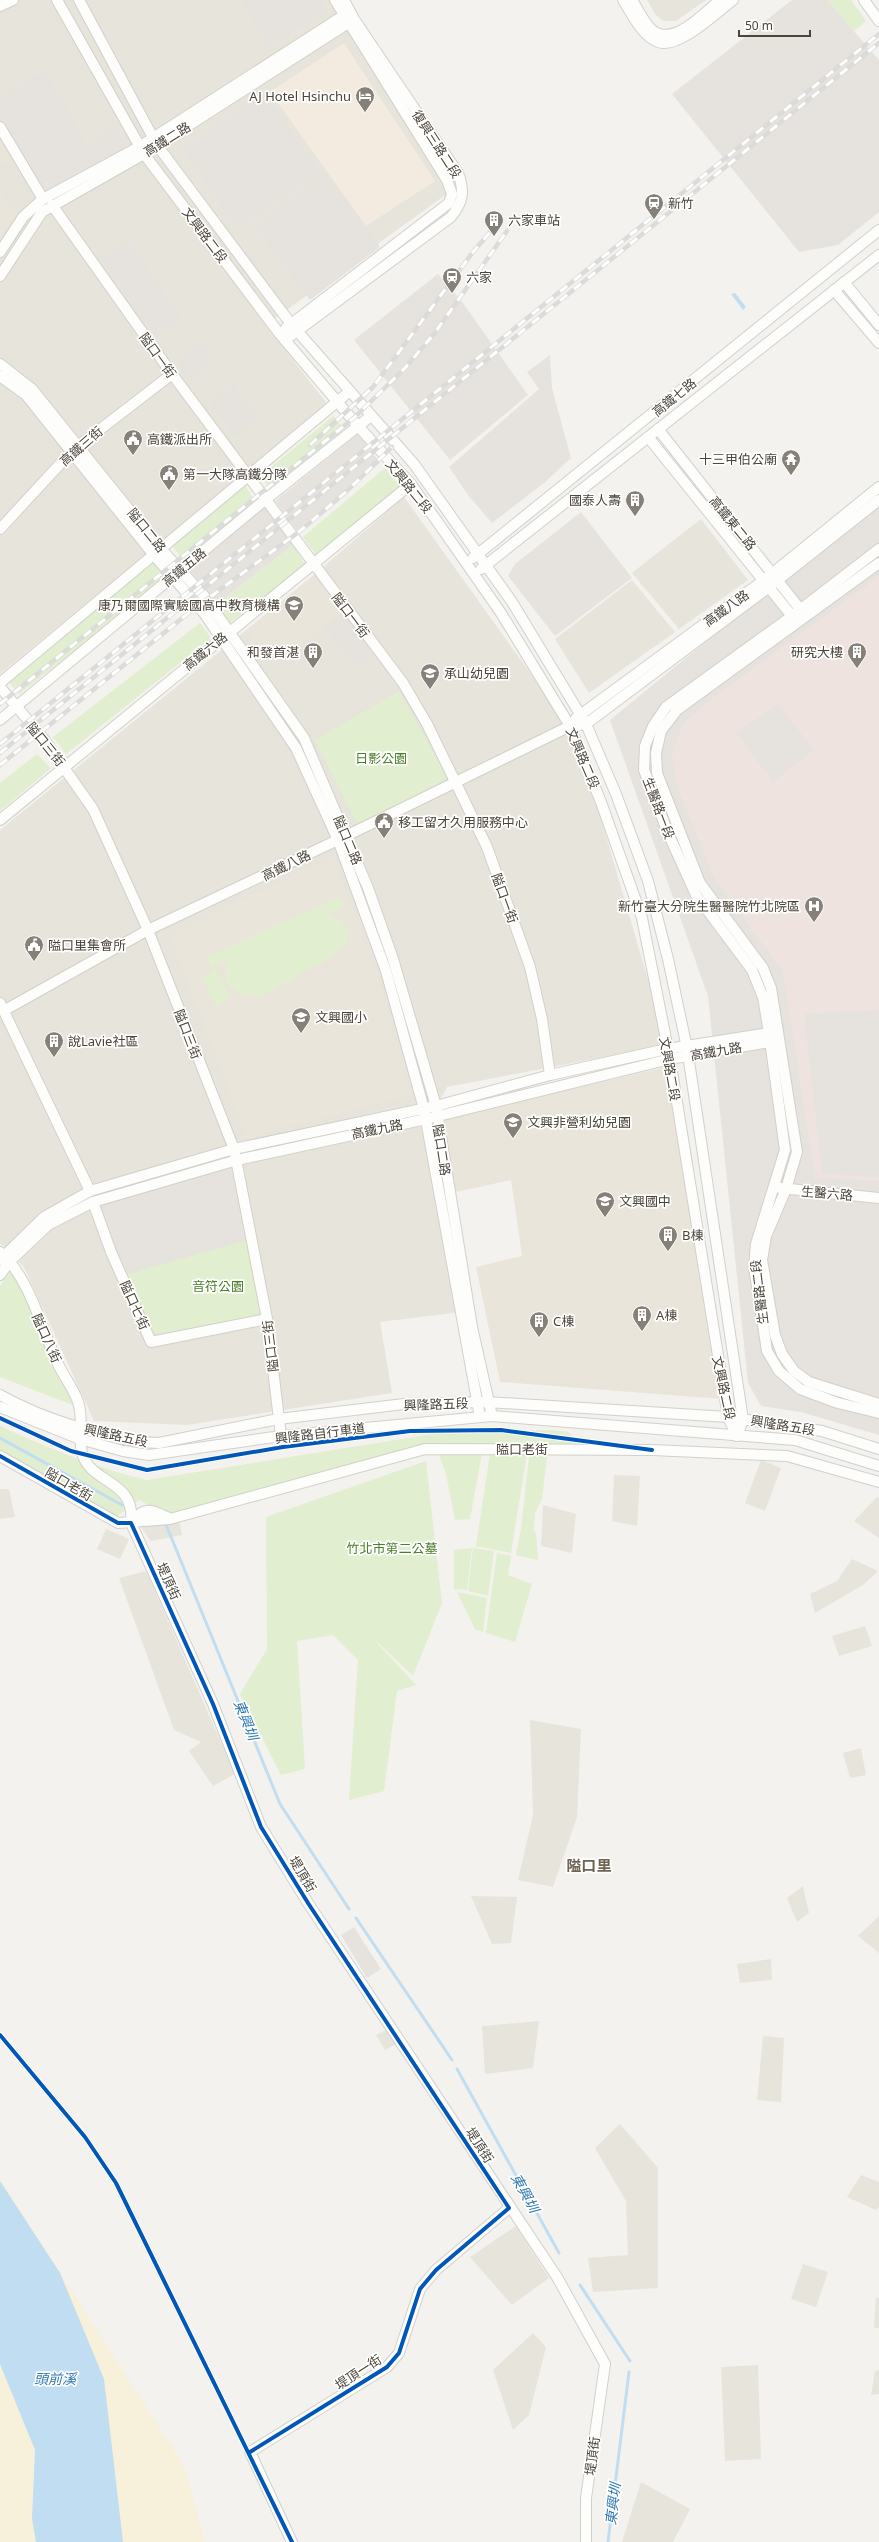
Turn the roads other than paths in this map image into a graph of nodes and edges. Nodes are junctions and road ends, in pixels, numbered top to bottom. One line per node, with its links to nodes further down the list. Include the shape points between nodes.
1 (13, 0): 11 (street)
2 (57, 0): 16 (street, 文興路二段)
3 (79, 0): 15 (street, 文興路二段)
4 (335, 0): 12 (street, 復興三路二段)
5 (344, 0): 12 (street, 復興三路二段)
6 (623, 0): 9 (street, via 641,28 657,42 665,44 678,41)
7 (632, 0): 8 (street, via 652,29 670,36 679,32)
8 (720, 0)
9 (733, 0)
10 (864, 0): 13 (street)
11 (0, 6)
12 (349, 17): 15 (street, 高鐵二路); 26 (street, 復興三路二段, via 458,173 464,193 460,206 451,217)
13 (879, 21)
14 (0, 127): 17 (street)
15 (155, 141): 16 (street, 高鐵二路); 26 (street, 文興路二段)
16 (141, 150): 17 (street, 高鐵二路); 18 (street, 高鐵二路); 27 (street, 文興路二段)
17 (43, 199): 20 (street, 高鐵二路, via 23,217)
18 (52, 205): 22 (street, 高鐵二路, via 42,212 33,224); 30 (street, 隘口一街)
19 (879, 230): 47 (street, 高鐵七路)
20 (0, 252)
21 (879, 255): 23 (street, 高鐵七路)
22 (0, 276)
23 (844, 282): 24 (street, 高鐵七路); 25 (street)
24 (834, 290): 28 (street); 36 (street, 高鐵七路)
25 (879, 325)
26 (294, 328): 27 (street, 復興三路二段); 32 (street, 文興路二段)
27 (282, 337): 33 (street, 文興路二段)
28 (879, 343)
29 (0, 364): 38 (street, 隘口二路, via 32,389)
30 (172, 374): 38 (street, 高鐵三街); 39 (street, 隘口一街)
31 (0, 376): 38 (street, 隘口二路, via 26,395)
32 (350, 391): 33 (street); 34 (street, 文興路二段)
33 (338, 402): 35 (street, 文興路二段); 39 (street)
34 (371, 416): 35 (street, 高鐵五路); 47 (street, 文興路二段, via 414,464)
35 (357, 426): 40 (street, 文興路二段); 42 (street, 高鐵五路)
36 (658, 429): 37 (street, 高鐵七路); 55 (street, 高鐵東二路)
37 (648, 437): 50 (street, 高鐵七路); 56 (street, 高鐵東二路)
38 (76, 448): 44 (street, 高鐵三街); 46 (street, 隘口二路)
39 (248, 476): 42 (street, 隘口一街); 46 (street)
40 (411, 484): 48 (street, 文興路二段); 51 (street, 高鐵六路)
41 (879, 487): 55 (street, 高鐵八路)
42 (266, 499): 51 (street, 隘口一街); 52 (street, 高鐵五路)
43 (879, 500): 55 (street, 高鐵八路)
44 (0, 529)
45 (879, 550): 58 (street, 生醫路一段)
46 (157, 551): 52 (street, 隘口二路); 54 (street, 隘口二路); 62 (street)
47 (478, 554): 48 (street, 高鐵七路); 50 (street, 文興路二段)
48 (467, 563): 53 (street, 文興路二段)
49 (879, 563): 58 (street, 生醫路一段)
50 (486, 565): 53 (street, 高鐵七路); 65 (street, 文興路二段, via 512,602)
51 (313, 566): 60 (street, 高鐵六路); 70 (street, 隘口一街, via 403,683 427,724)
52 (181, 569): 54 (street, 高鐵五路); 57 (street, 隘口二路)
53 (474, 574): 68 (street, 文興路二段)
54 (173, 576): 57 (street, 隘口二路); 64 (street, 高鐵五路)
55 (776, 576): 56 (street, 高鐵八路); 58 (street, 高鐵東二路)
56 (767, 584): 59 (street, 高鐵東二路); 65 (street, 高鐵八路); 67 (street, 高鐵八路)
57 (208, 610): 60 (street, 隘口二路); 61 (street, 隘口二路)
58 (804, 613): 59 (street, 生醫路一段)
59 (795, 620): 75 (street, 生醫路一段, via 677,710 662,731 656,753 657,773 700,883 763,968 771,988)
60 (230, 631): 61 (street, 高鐵六路); 72 (street, 隘口二路, via 304,738)
61 (222, 638): 69 (street, 高鐵六路); 72 (street, 隘口二路, via 296,748)
62 (0, 683)
63 (0, 688): 64 (street, 隘口三街)
64 (15, 707): 66 (street, 高鐵五路); 69 (street, 隘口三街)
65 (579, 714): 67 (street, 文興路二段); 68 (street, 高鐵八路)
66 (0, 720)
67 (586, 724): 68 (street, 高鐵八路); 76 (street, 文興路二段, via 616,794 648,881 668,959)
68 (570, 726): 70 (street, 高鐵八路); 77 (street, 文興路二段, via 601,802 642,918)
69 (64, 766): 71 (street, 高鐵六路); 73 (street, 隘口三街, via 93,808)
70 (456, 783): 72 (street, 高鐵八路); 78 (street, 隘口一街, via 487,847 530,967 542,1020)
71 (0, 820)
72 (342, 838): 73 (street, 高鐵八路); 79 (street, 隘口二路, via 386,971); 80 (street, 隘口二路, via 368,888 393,959)
73 (148, 930): 74 (street, 高鐵八路); 82 (street, 隘口三街)
74 (2, 1007): 86 (street)
75 (774, 1037): 76 (street, 高鐵九路); 84 (street, 生醫路二段, via 785,1150); 85 (street, 生醫路二段, via 797,1152)
76 (687, 1052): 77 (street, 高鐵九路); 101 (street, 文興路二段)
77 (669, 1054): 78 (street, 高鐵九路); 80 (street, 高鐵九路); 99 (street, 文興路二段)
78 (550, 1075): 80 (street, 高鐵九路)
79 (424, 1109): 80 (street, 高鐵九路); 81 (street, 隘口二路); 82 (street, 高鐵九路)
80 (436, 1111): 81 (street, 高鐵九路); 93 (street, 隘口二路)
81 (426, 1119): 83 (street, 高鐵九路); 93 (street, 隘口二路)
82 (234, 1149): 83 (street, 隘口三街); 86 (street, 高鐵九路)
83 (237, 1160): 88 (street, 高鐵九路); 91 (street, 隘口三街)
84 (774, 1188): 85 (street, 生醫六路); 96 (street, 生醫路二段, via 761,1224 754,1267 767,1351 779,1371 800,1389 838,1403)
85 (786, 1189): 87 (street, 生醫六路); 94 (street, 生醫路二段, via 766,1236 762,1260 775,1335 782,1354 794,1371 808,1382)
86 (90, 1191): 89 (street, 高鐵九路, via 44,1217)
87 (879, 1198)
88 (93, 1202): 89 (street, 高鐵九路, via 48,1225); 91 (street, 隘口七街, via 111,1252 152,1342)
89 (3, 1257): 90 (street, 高鐵九路); 102 (street, 隘口八街, via 19,1275 78,1402)
90 (0, 1275)
91 (268, 1319): 100 (street, 隘口三街)
92 (0, 1395): 102 (street, 興隆路五段)
93 (482, 1402): 97 (street, 隘口二路); 98 (street, 隘口二路); 99 (street, 興隆路五段); 100 (street, 興隆路五段, via 404,1404)
94 (879, 1404)
95 (0, 1407): 105 (street, 興隆路五段)
96 (879, 1413)
97 (492, 1416): 98 (street, 興隆路五段); 104 (street, 興隆路五段)
98 (480, 1417): 103 (street, 興隆路五段)
99 (728, 1417): 101 (street, 興隆路五段); 104 (street, 文興路二段)
100 (278, 1419): 102 (street, 興隆路五段, via 159,1443 139,1442); 103 (street, 隘口三街)
101 (743, 1420): 104 (street, 文興路二段); 106 (street, 興隆路五段, via 822,1431)
102 (82, 1429): 105 (street, 隘口八街)
103 (281, 1436): 105 (street, 興隆路五段, via 149,1456)
104 (737, 1436): 108 (street, 興隆路五段, via 795,1440)
105 (80, 1439): 110 (street, via 82,1454 87,1464)
106 (879, 1449)
107 (0, 1456): 113 (street, 隘口老街, via 118,1523)
108 (879, 1466)
109 (879, 1482): 112 (street, 隘口老街, via 787,1456 652,1450 425,1449)
110 (125, 1493): 111 (street); 113 (street, 堤頂街, via 132,1509)
111 (149, 1510): 112 (street); 113 (street, via 139,1512)
112 (170, 1519): 113 (street, 隘口老街)
113 (130, 1523): 114 (street, 堤頂街, via 213,1704 261,1827)
114 (509, 2208): 115 (street, 堤頂一街, via 436,2270 420,2289 399,2353 387,2367 250,2452); 116 (street, 堤頂街, via 557,2277 605,2364 586,2498)
115 (292, 2542)
116 (586, 2542)

